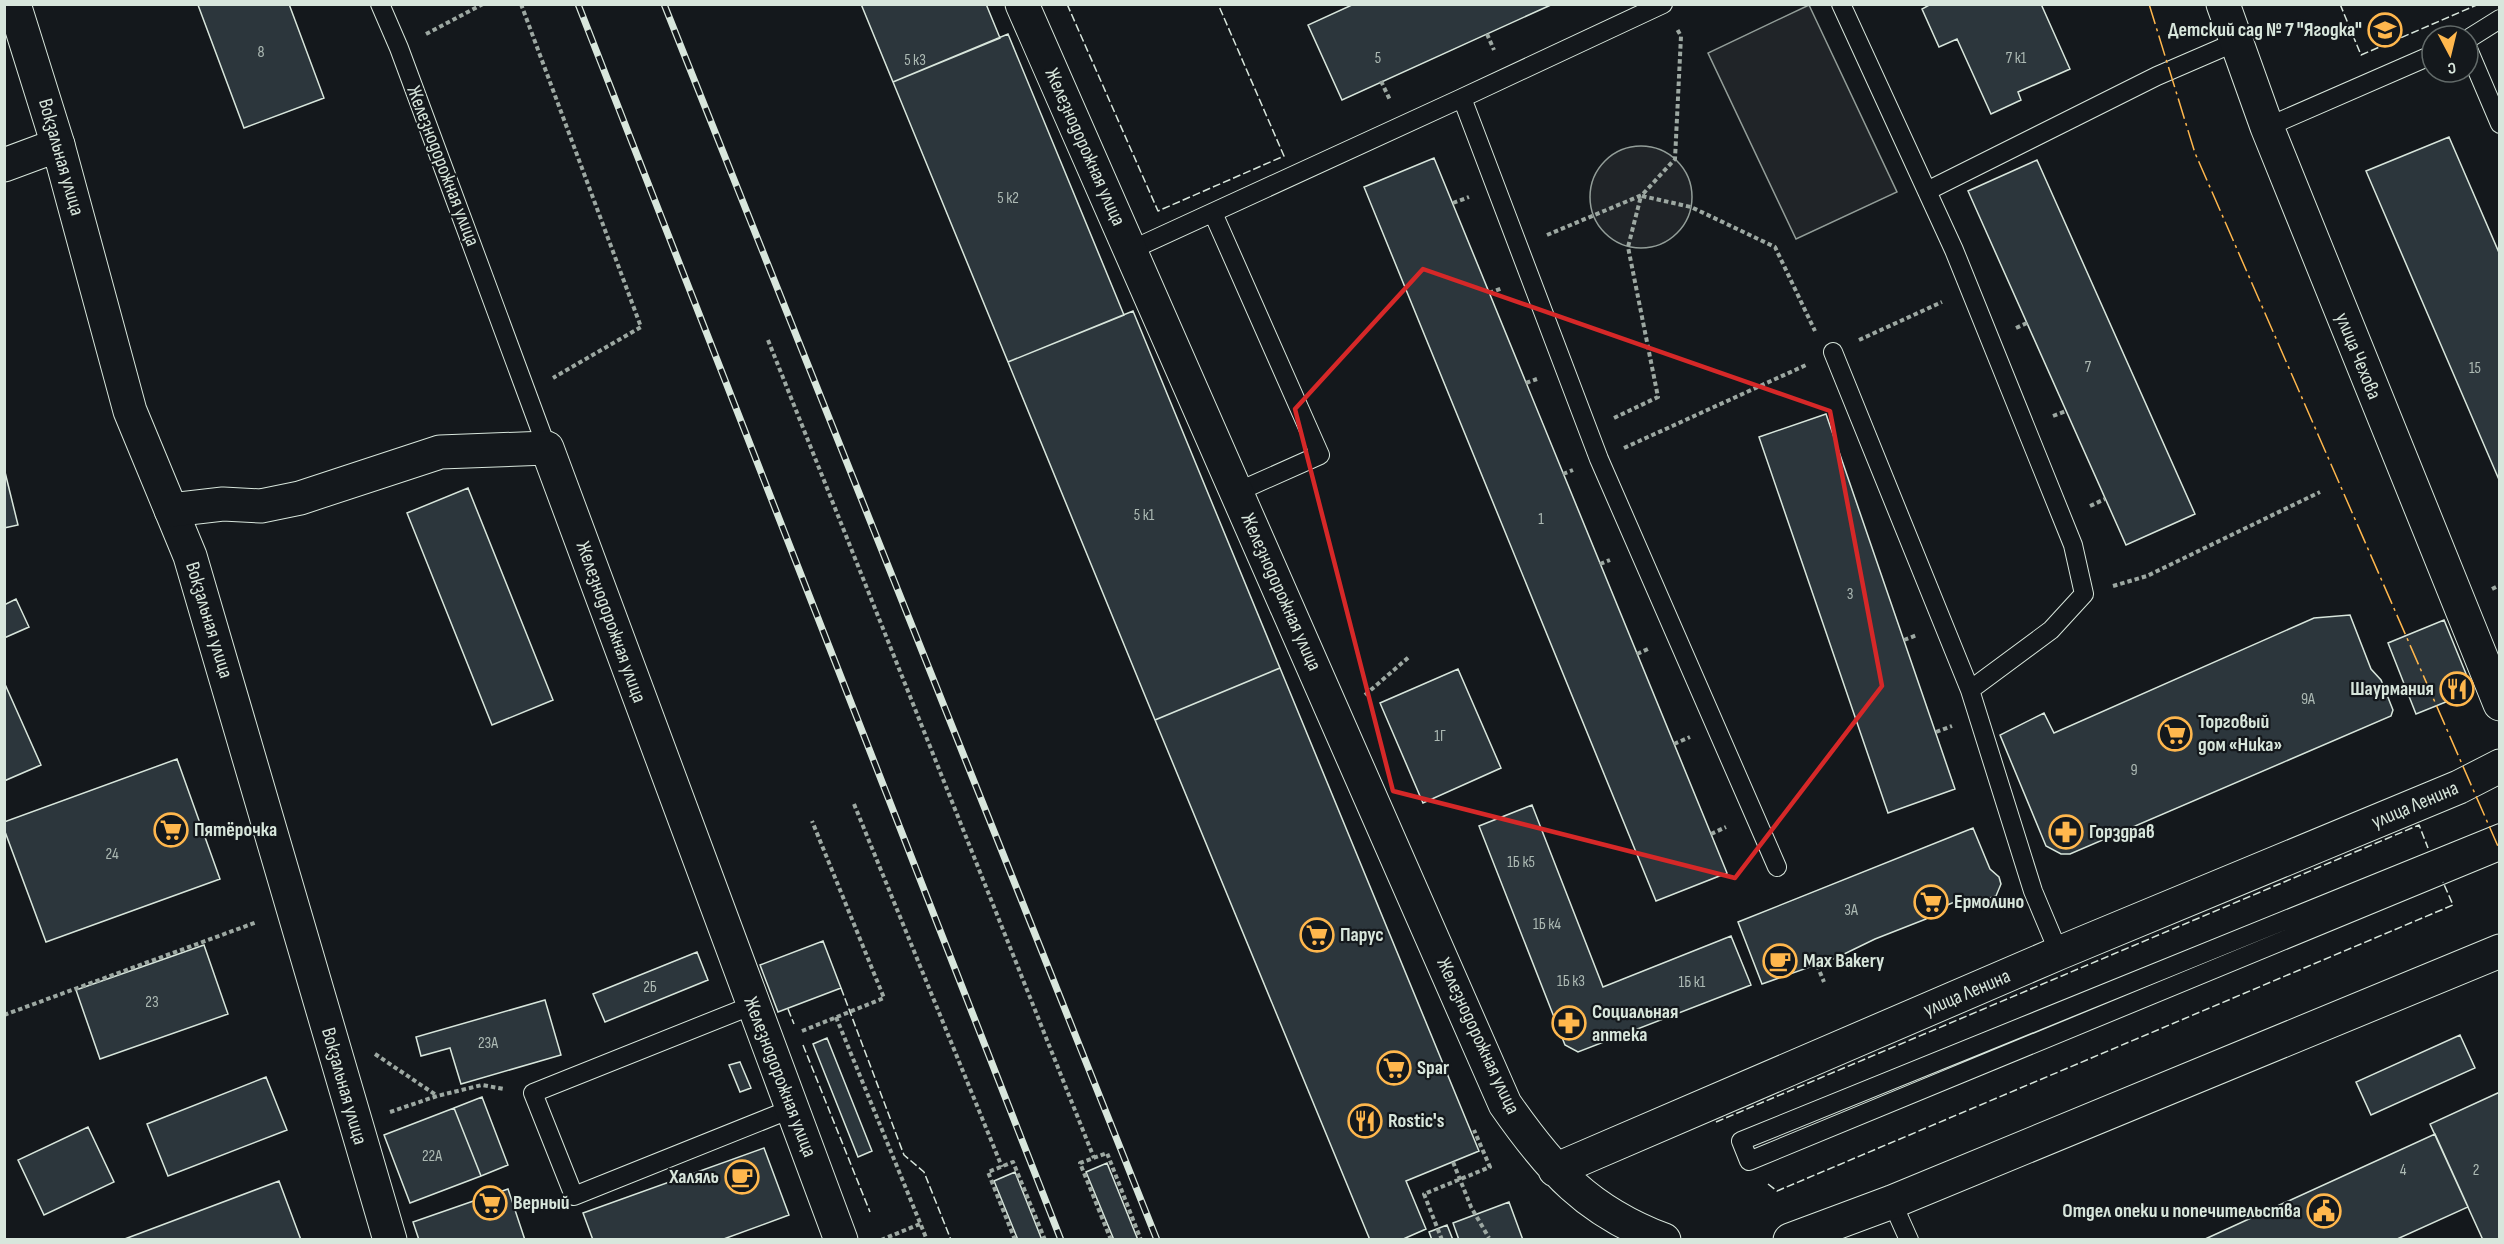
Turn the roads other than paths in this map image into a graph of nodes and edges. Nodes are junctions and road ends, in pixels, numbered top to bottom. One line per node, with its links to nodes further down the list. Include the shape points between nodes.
1 (14, 4): 15 (street, Вокзальная улица)
2 (380, 4): 21 (lane, Железнодорожная улица)
3 (1022, 4): 19 (street, Железнодорожная улица)
4 (1663, 4): 12 (lane)
5 (1841, 4): 17 (lane)
6 (2223, 4): 9 (street, улица Чехова)
7 (2499, 19): 8 (lane)
8 (2480, 31)
9 (2238, 41): 14 (street, улица Чехова); 17 (lane, via 2157,76)
10 (2420, 60): 14 (lane)
11 (2480, 78): 13 (lane)
12 (1462, 98): 18 (lane); 29 (lane, via 1599,459)
13 (2499, 124)
14 (2267, 127): 25 (street, улица Чехова)
15 (58, 145): 16 (street); 23 (street, Вокзальная улица, via 130,411)
16 (4, 165)
17 (1927, 191): 24 (lane, via 2073,545 2084,594 2050,630)
18 (1213, 213): 19 (lane); 22 (lane, via 1320,455)
19 (1131, 250): 22 (street, Железнодорожная улица)
20 (1830, 354): 24 (lane)
21 (547, 448): 23 (street, via 440,452 300,498 261,506 223,504); 32 (street, Железнодорожная улица)
22 (1237, 492): 34 (street, Железнодорожная улица, via 1505,1104)
23 (171, 510): 36 (street, Вокзальная улица, via 190,556)
24 (1970, 690): 31 (lane, via 2033,891)
25 (2499, 704)
26 (2499, 766): 31 (street, улица Ленина, via 2459,787)
27 (2499, 833): 28 (lane, via 1741,1141 1749,1161)
28 (2499, 851)
29 (1777, 867)
30 (2499, 951): 35 (street)
31 (2059, 953): 34 (street, улица Ленина)
32 (753, 1005): 33 (street, Железнодорожная улица); 33 (lane, via 533,1093 574,1196)
33 (791, 1109): 37 (street, Железнодорожная улица)
34 (1555, 1170): 38 (street, via 1608,1215)
35 (1892, 1202): 39 (street); 40 (lane)
36 (390, 1239)
37 (841, 1239)
38 (1664, 1239)
39 (1790, 1239)
40 (1909, 1239)

